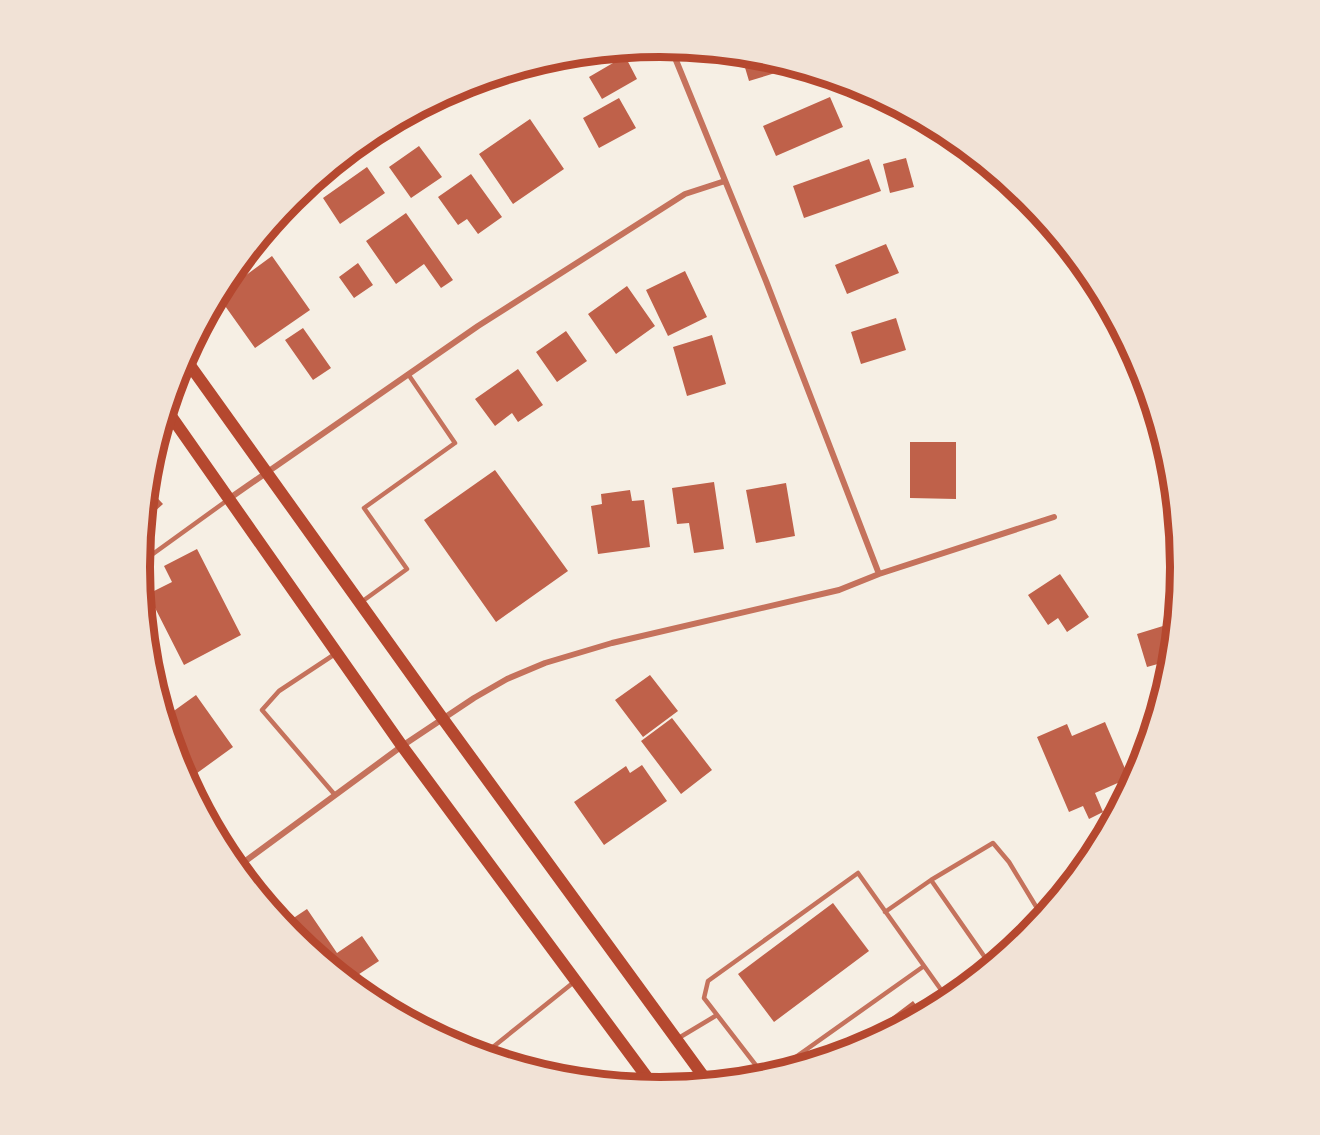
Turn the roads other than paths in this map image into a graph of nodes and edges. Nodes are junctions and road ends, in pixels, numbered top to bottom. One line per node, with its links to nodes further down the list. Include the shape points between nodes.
1 (675, 57): 2 (street)
2 (725, 181): 4 (street, via 685,194); 10 (street)
3 (191, 366): 6 (main road)
4 (408, 374): 6 (street); 11 (lane, via 455,443 364,508 407,570)
5 (172, 418): 7 (main road)
6 (268, 473): 7 (street); 11 (main road)
7 (230, 498): 9 (lane); 12 (main road)
8 (1054, 517): 10 (street)
9 (150, 556)
10 (879, 574): 13 (street, via 839,590 684,625 545,663 507,679)
11 (360, 603): 13 (main road)
12 (337, 652): 14 (main road); 15 (lane, via 279,691 262,710)
13 (442, 719): 14 (street); 25 (main road)
14 (402, 746): 15 (street); 22 (main road)
15 (335, 795): 16 (street)
16 (244, 862)
17 (931, 880): 18 (lane, via 993,843); 19 (lane); 20 (lane)
18 (1038, 910)
19 (885, 912): 21 (lane); 24 (lane, via 858,873 708,981 704,998)
20 (987, 960)
21 (924, 966): 23 (lane); 27 (lane)
22 (576, 980): 26 (lane); 30 (main road)
23 (943, 993)
24 (717, 1016): 25 (lane); 28 (lane)
25 (677, 1039): 29 (main road)
26 (491, 1049)
27 (789, 1062)
28 (760, 1068)
29 (703, 1076)
30 (647, 1078)

